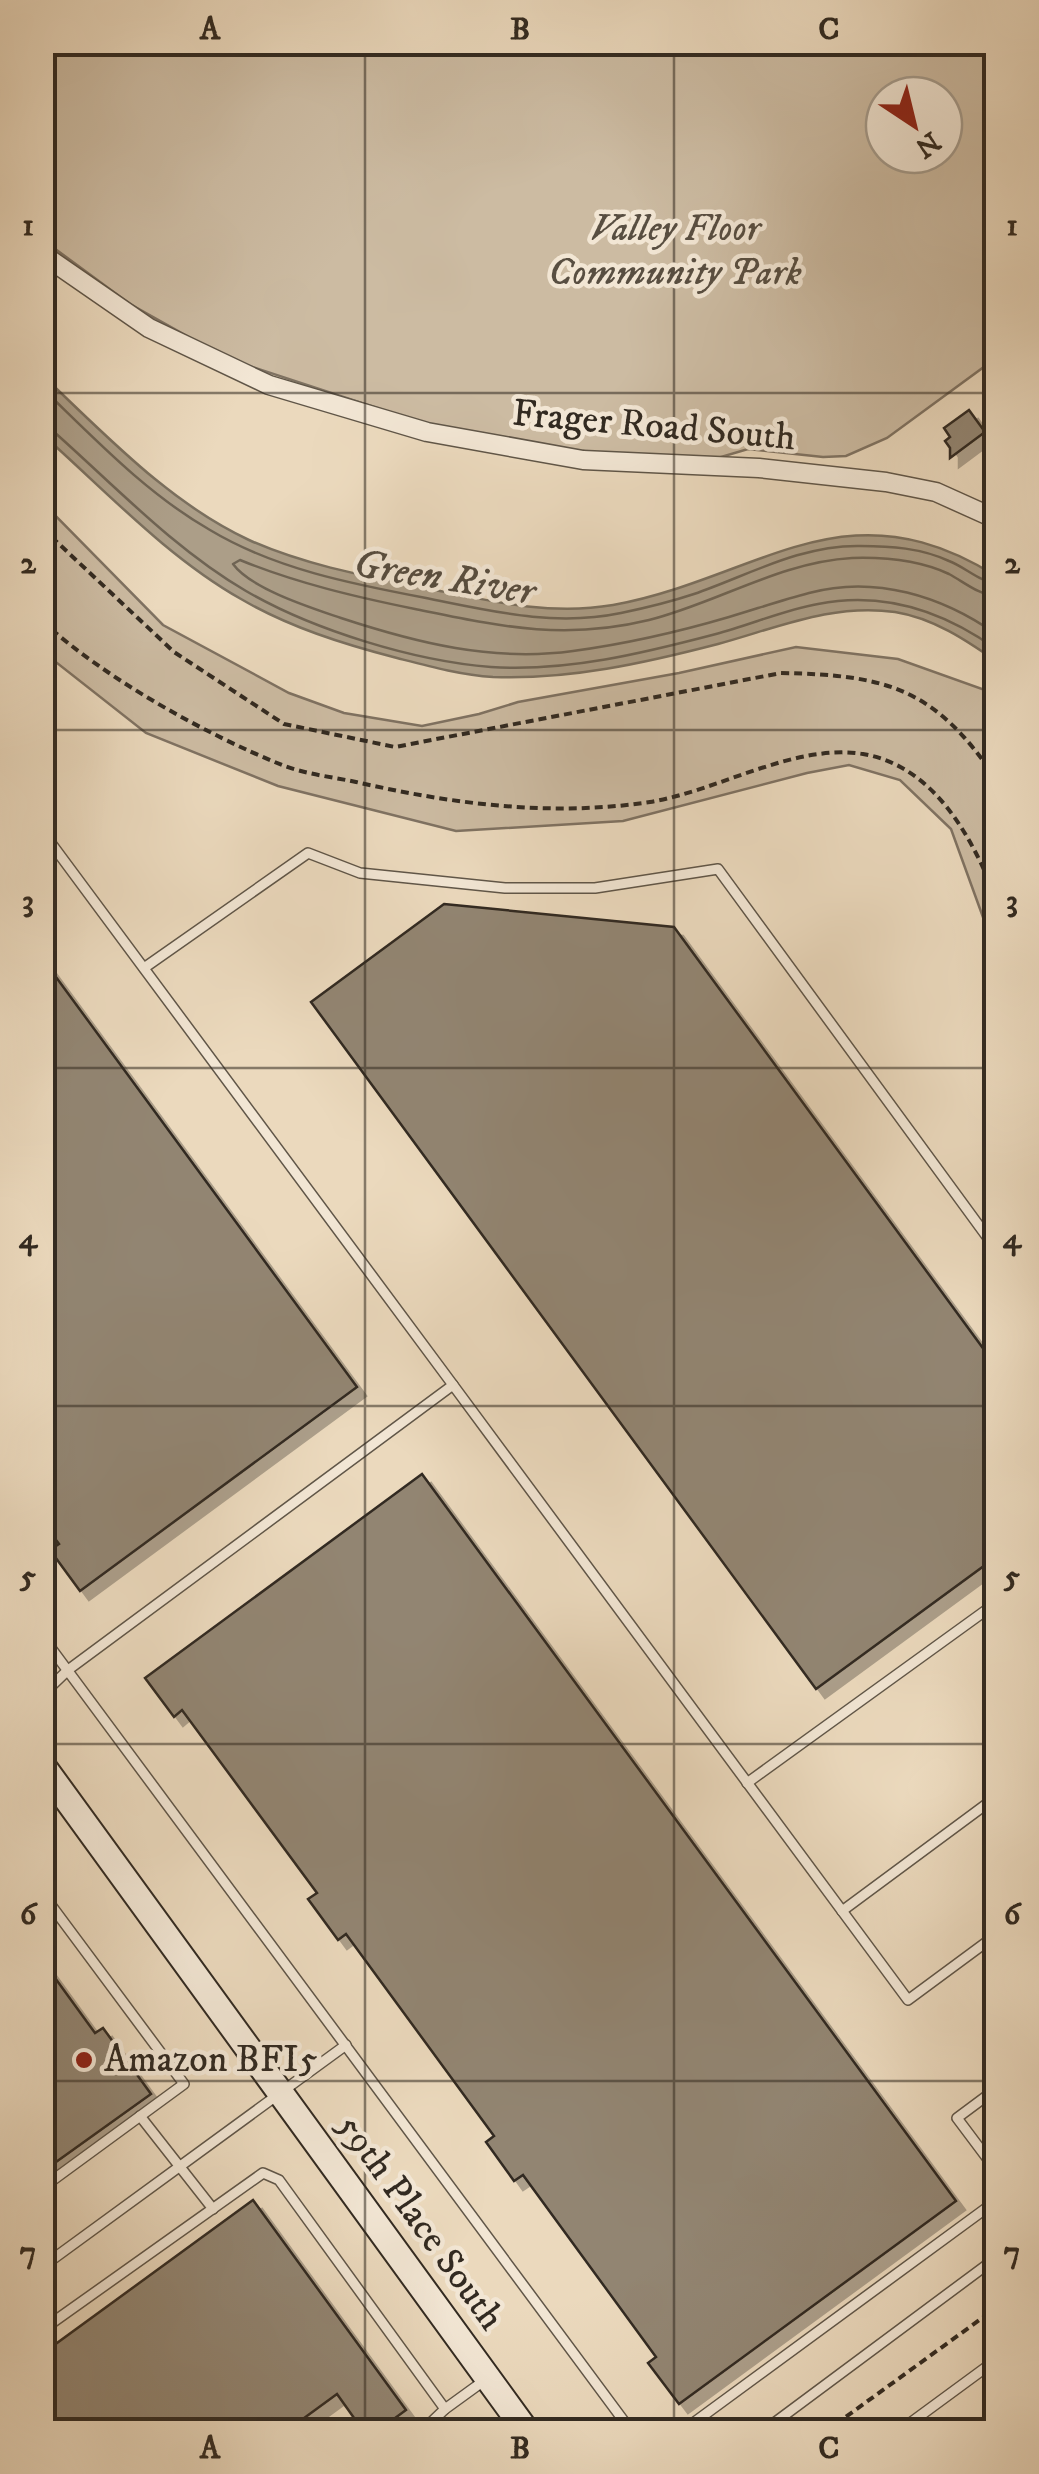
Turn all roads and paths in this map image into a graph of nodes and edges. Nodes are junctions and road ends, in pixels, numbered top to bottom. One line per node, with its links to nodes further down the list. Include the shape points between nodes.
1 (42, 254): 2 (street, Frager Road South, via 149,328 268,386 427,432 582,460 886,482 936,492)
2 (996, 519)
3 (42, 528): 5 (path, via 174,652 284,724 395,748 781,674 826,674 876,680 931,706 971,741)
4 (42, 621): 7 (path, via 135,690 285,766 439,800 514,808 652,801 806,756 864,754 917,776 933,791 972,847)
5 (996, 779)
6 (42, 831): 8 (lane)
7 (996, 898)
8 (144, 968): 9 (lane, via 308,853 360,873 506,888 594,888 718,869); 10 (lane)
9 (996, 1249)
10 (453, 1386): 13 (lane); 16 (lane)
11 (996, 1603): 16 (lane)
12 (42, 1636): 13 (lane)
13 (68, 1670): 14 (lane); 21 (lane)
14 (42, 1695)
15 (42, 1765): 23 (street, 59th Place South)
16 (748, 1783): 19 (lane)
17 (996, 1797): 19 (lane)
18 (42, 1893): 24 (lane, via 184,2084)
19 (842, 1911): 20 (lane, via 908,2000)
20 (996, 1935)
21 (346, 2046): 23 (lane); 39 (lane)
22 (996, 2090): 26 (lane, via 957,2118)
23 (280, 2094): 25 (lane); 35 (street, 59th Place South)
24 (140, 2116): 25 (lane); 27 (lane)
25 (180, 2167): 29 (lane); 31 (lane)
26 (996, 2170)
27 (42, 2188)
28 (996, 2201): 40 (lane)
29 (213, 2209): 33 (lane); 36 (lane, via 263,2173 279,2180)
30 (996, 2258): 41 (lane)
31 (42, 2267)
32 (996, 2308): 42 (path)
33 (42, 2330)
34 (996, 2360): 43 (lane)
35 (488, 2379): 36 (lane); 38 (street, 59th Place South)
36 (444, 2410): 37 (lane)
37 (422, 2432)
38 (527, 2432)
39 (632, 2432)
40 (681, 2432)
41 (762, 2432)
42 (824, 2432)
43 (898, 2432)

